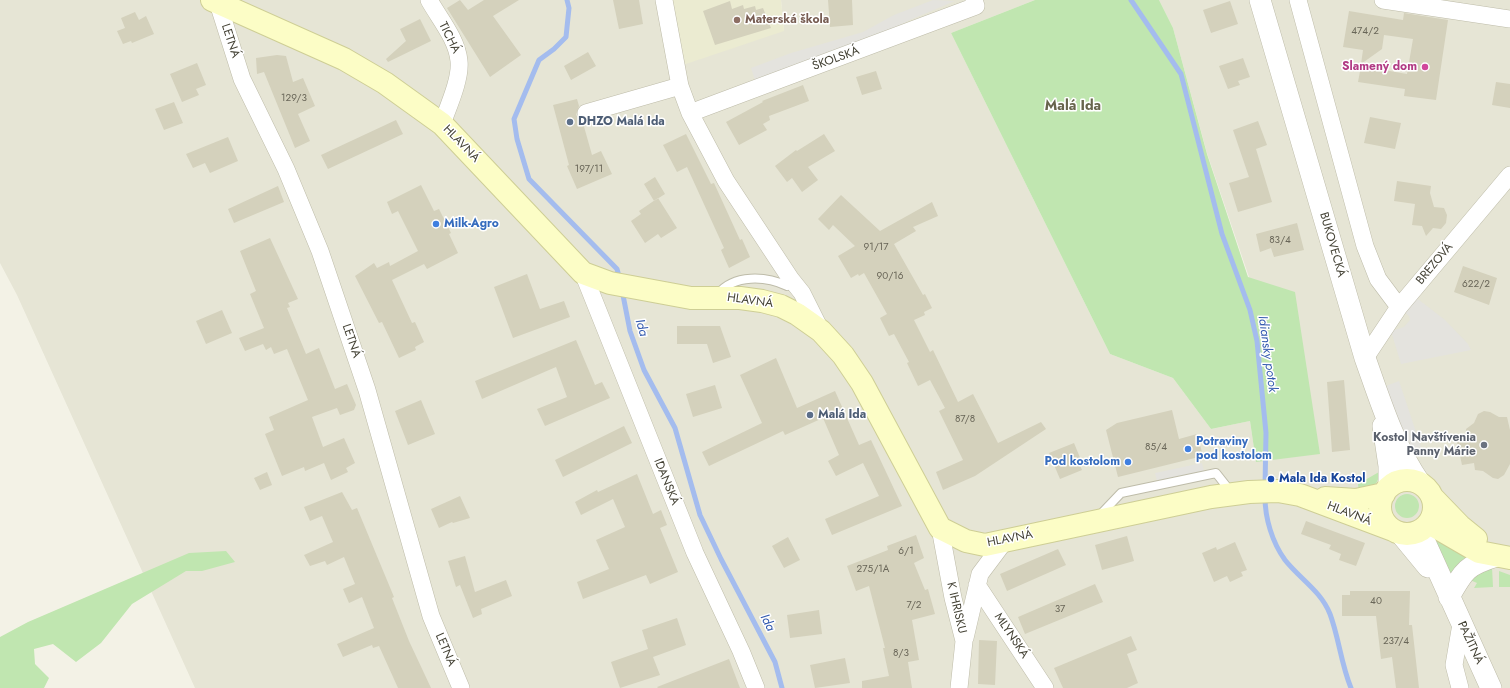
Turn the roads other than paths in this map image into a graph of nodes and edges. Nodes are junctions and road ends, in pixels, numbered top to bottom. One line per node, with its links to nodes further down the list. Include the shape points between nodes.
1 (215, 0): 12 (main road, HLAVNÁ, via 344,59 386,83); 31 (street, LETNÁ, via 242,79 286,169 320,251 368,390 431,616)
2 (429, 0): 12 (street, TICHÁ, via 454,44 460,62 454,91)
3 (664, 0): 9 (street)
4 (974, 0): 11 (street, ŠKOLSKÁ, via 976,6)
5 (1260, 0): 18 (street, BUKOVECKÁ)
6 (1298, 0): 16 (street, via 1365,246 1378,279)
7 (1383, 0): 8 (street)
8 (1510, 19)
9 (680, 86): 10 (street); 11 (street)
10 (586, 113)
11 (690, 113): 15 (street)
12 (442, 124): 14 (main road, HLAVNÁ)
13 (1510, 175): 16 (street, BREZOVÁ)
14 (583, 273): 15 (main road, HLAVNÁ, via 610,283 691,298 740,298); 32 (street, IDANSKÁ, via 695,553)
15 (786, 290): 17 (main road, HLAVNÁ, via 797,314); 17 (street, via 802,293)
16 (1399, 306): 18 (street, BREZOVÁ)
17 (821, 331): 23 (main road, HLAVNÁ, via 843,355 862,383)
18 (1365, 358): 19 (street, BUKOVECKÁ)
19 (1379, 398): 20 (street, via 1389,466); 21 (street, BUKOVECKÁ, via 1407,462)
20 (1386, 490): 21 (main road, HLAVNÁ, via 1402,480); 22 (main road, HLAVNÁ, via 1356,500); 24 (main road, HLAVNÁ, via 1380,507 1381,516 1386,524)
21 (1426, 490): 24 (main road, via 1434,510); 26 (main road, via 1460,526)
22 (1306, 497): 24 (main road, HLAVNÁ); 25 (main road, HLAVNÁ, via 1278,491 1241,493 1096,520)
23 (940, 528): 25 (main road, HLAVNÁ, via 985,545); 30 (street, K IHRISKU)
24 (1411, 529): 26 (main road, HLAVNÁ, via 1479,552); 28 (street, PAŽITNÁ)
25 (1004, 542): 27 (street, via 980,574)
26 (1504, 557): 28 (street, via 1478,562 1468,567)
27 (977, 585): 30 (street); 34 (street, MLYNSKÁ)
28 (1449, 597): 29 (street, PAŽITNÁ)
29 (1461, 624): 35 (street, via 1454,665); 36 (street, PAŽITNÁ)
30 (964, 641): 33 (street, K IHRISKU)
31 (461, 688)
32 (756, 688)
33 (959, 688)
34 (1046, 688)
35 (1460, 688)
36 (1490, 688)

